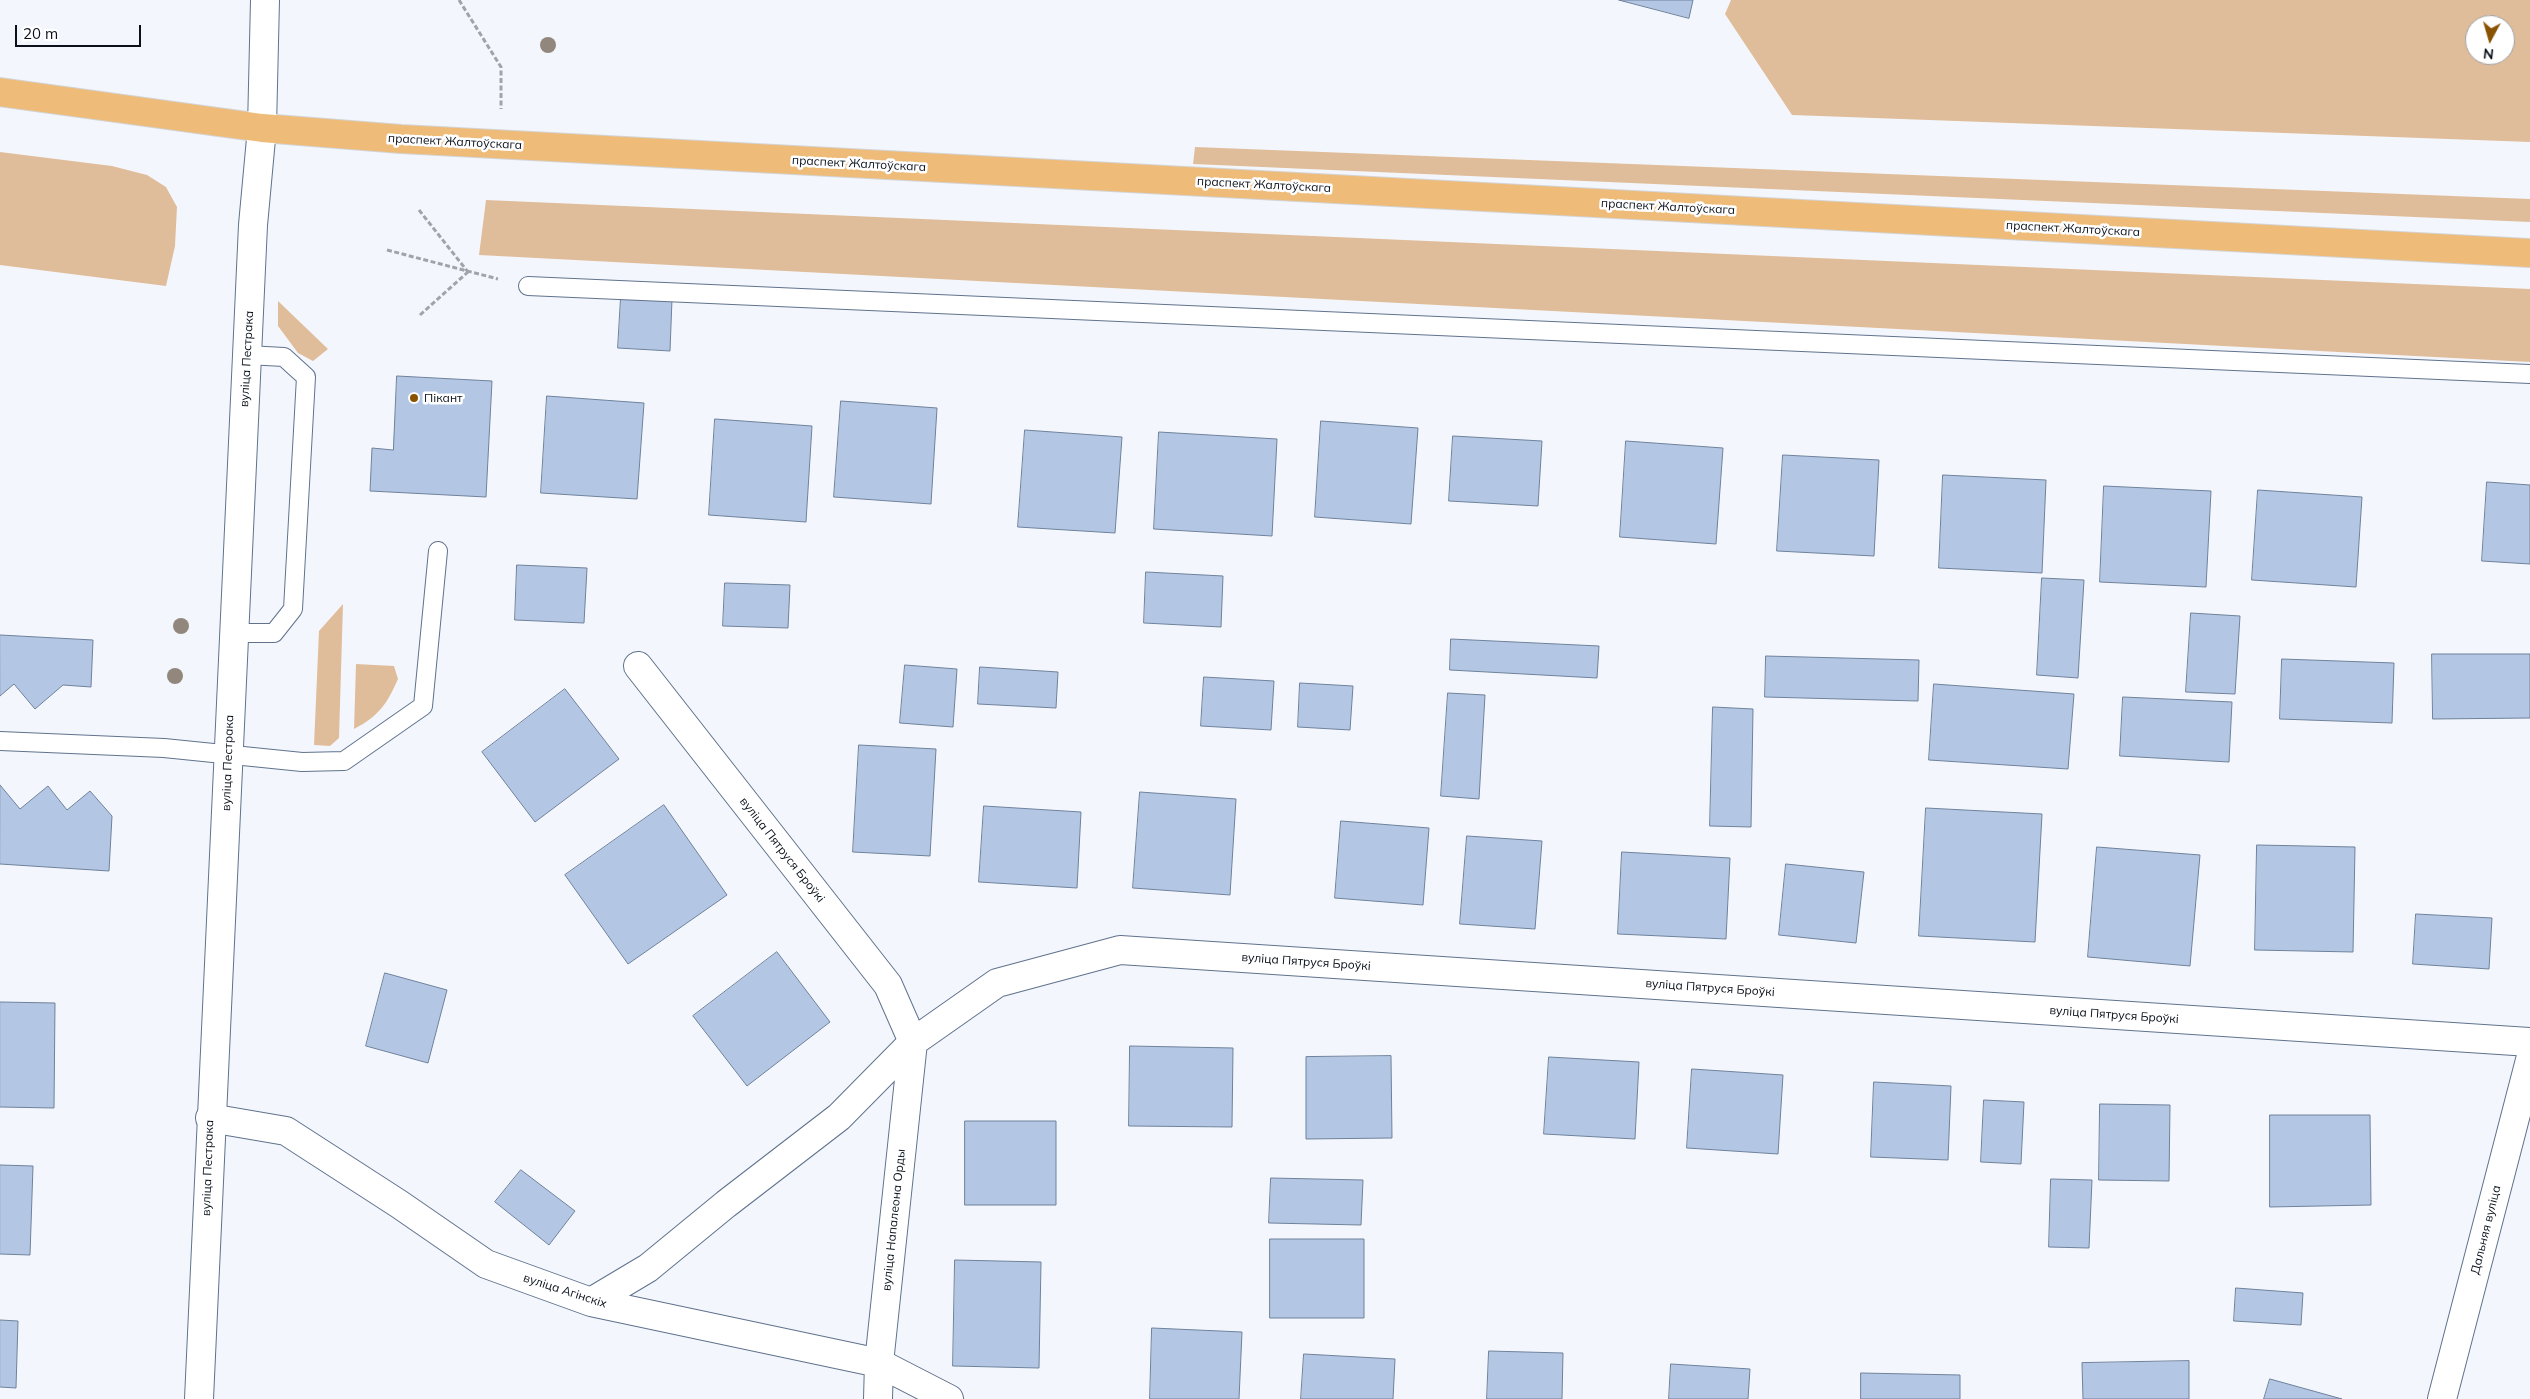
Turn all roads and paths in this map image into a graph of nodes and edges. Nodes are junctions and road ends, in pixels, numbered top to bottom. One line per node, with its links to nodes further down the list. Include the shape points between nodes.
1 (265, 0): 5 (street, вуліца Пестрака)
2 (459, 0): 4 (path, via 501,67)
3 (0, 92): 5 (main road, праспект Жалтоўскага)
4 (500, 117)
5 (262, 128): 8 (main road, праспект Жалтоўскага, via 401,139); 12 (street, вуліца Пестрака)
6 (419, 210): 9 (path)
7 (387, 250): 9 (path)
8 (2530, 254)
9 (468, 272): 11 (path)
10 (528, 286): 13 (lane)
11 (420, 315)
12 (247, 355): 15 (street, вуліца Пестрака); 15 (lane, via 284,358 306,378 293,609 274,633)
13 (2530, 374)
14 (438, 551): 18 (lane, via 423,706 344,761 302,762)
15 (233, 633): 18 (street, вуліца Пестрака)
16 (638, 666): 19 (street, вуліца Пятруся Броўкі, via 888,985)
17 (0, 741): 18 (lane)
18 (229, 753): 22 (street, вуліца Пестрака)
19 (912, 1042): 20 (street, вуліца Пятруся Броўкі, via 997,983 1120,950); 23 (street, вуліца Пятруся Броўкі, via 839,1117 648,1268); 24 (street, вуліца Напалеона Орды)
20 (2530, 1042)
21 (2530, 1060): 28 (street, Дальняя вуліца)
22 (210, 1118): 23 (street, вуліца Агінскіх, via 286,1131 486,1264); 25 (street, вуліца Пестрака)
23 (591, 1302): 24 (street, вуліца Агінскіх)
24 (879, 1363): 26 (street, вуліца Напалеона Орды); 27 (street, вуліца Агінскіх)
25 (199, 1399)
26 (878, 1399)
27 (949, 1399)
28 (2442, 1399)

